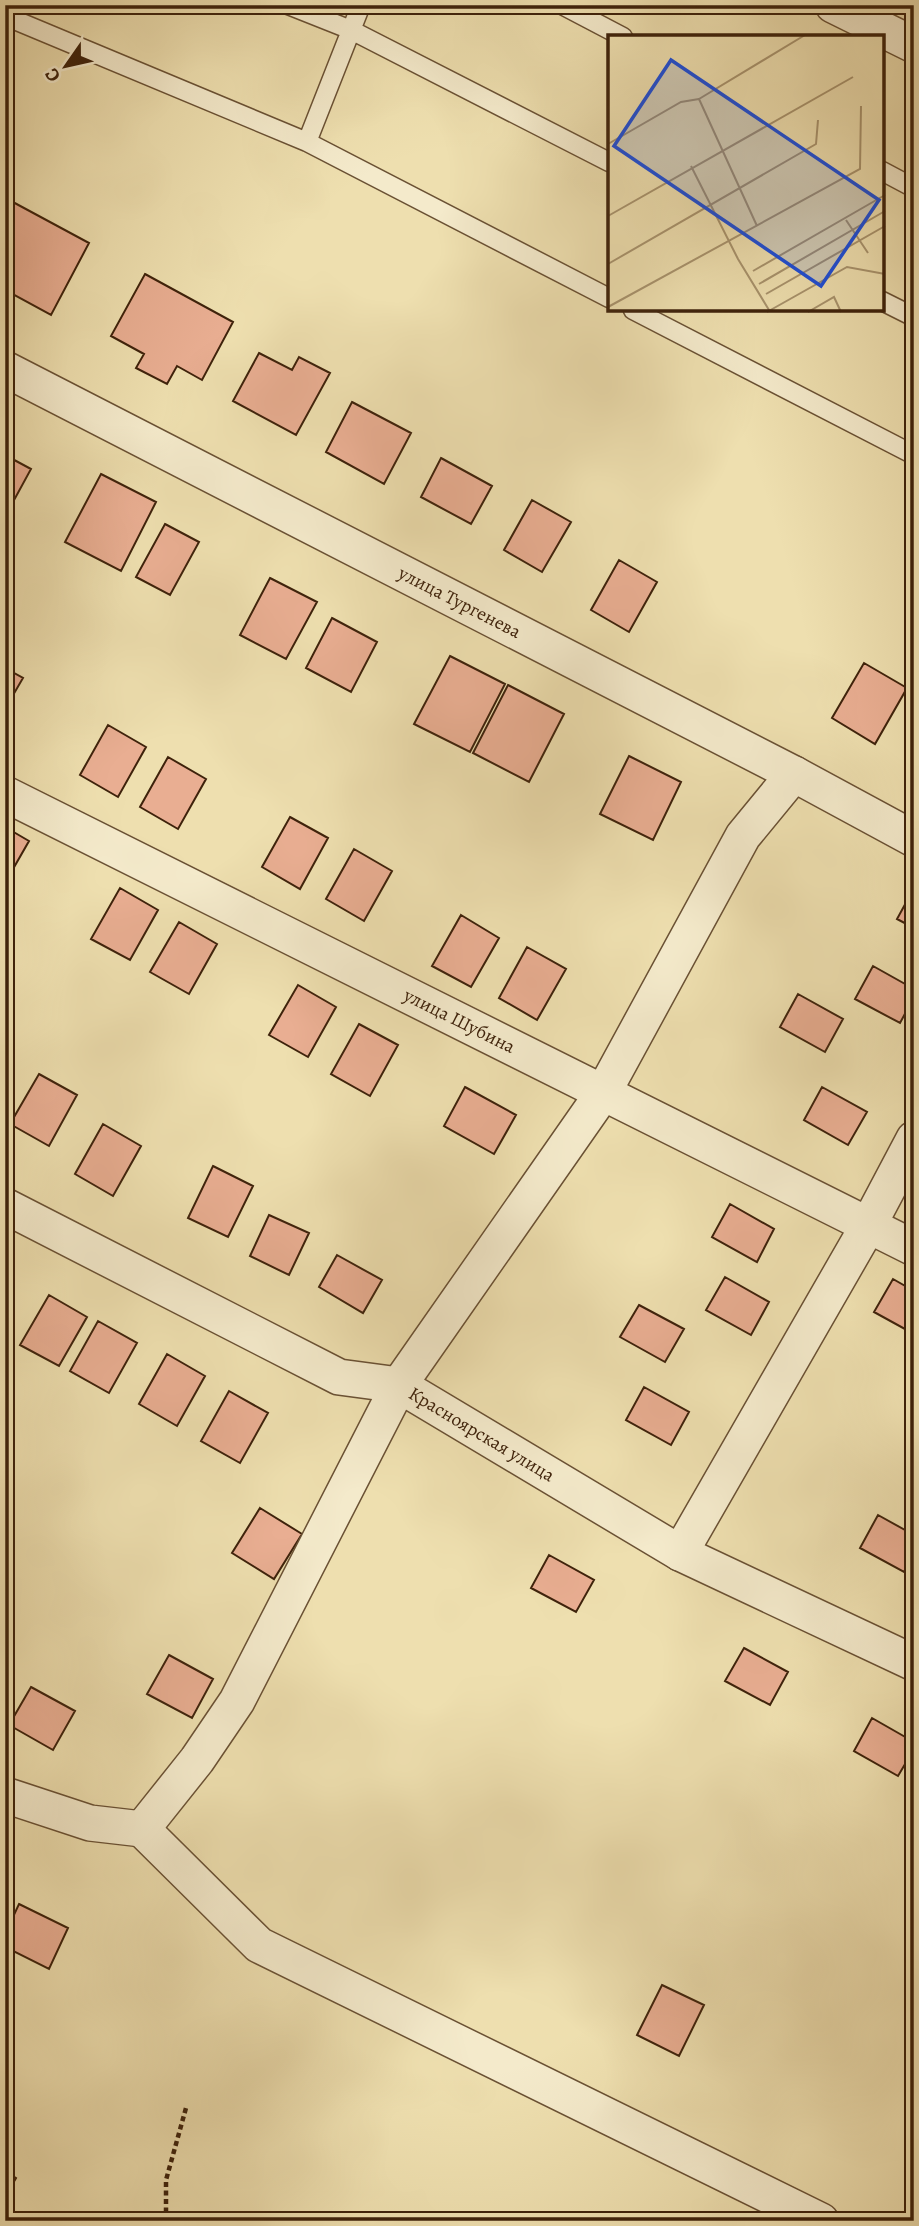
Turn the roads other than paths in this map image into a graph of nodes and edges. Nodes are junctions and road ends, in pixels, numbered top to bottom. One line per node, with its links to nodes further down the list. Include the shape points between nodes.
1 (288, 5): 6 (lane)
2 (361, 5): 6 (lane)
3 (562, 5): 7 (lane)
4 (850, 9): 8 (street)
5 (5, 16): 9 (lane)
6 (351, 30): 9 (lane); 10 (lane)
7 (619, 35)
8 (914, 45)
9 (307, 142): 13 (lane)
10 (608, 161)
11 (884, 172): 12 (lane)
12 (914, 188)
13 (608, 297)
14 (884, 302): 16 (lane)
15 (637, 312): 18 (lane)
16 (914, 317)
17 (5, 369): 19 (street, улица Тургенева)
18 (914, 455)
19 (793, 774): 21 (street, улица Тургенева); 22 (street, via 743,836)
20 (5, 794): 22 (street, улица Шубина)
21 (914, 839)
22 (603, 1093): 25 (street, улица Шубина); 27 (street)
23 (914, 1139): 25 (street)
24 (5, 1206): 27 (street, Красноярская улица, via 339,1377)
25 (868, 1226): 26 (street, улица Шубина); 28 (street)
26 (914, 1248)
27 (399, 1385): 28 (street, Красноярская улица); 31 (street, via 237,1701)
28 (680, 1553): 29 (street, Красноярская улица)
29 (914, 1663)
30 (5, 1795): 31 (street, via 90,1823)
31 (142, 1829): 32 (street, via 259,1945)
32 (821, 2221)

